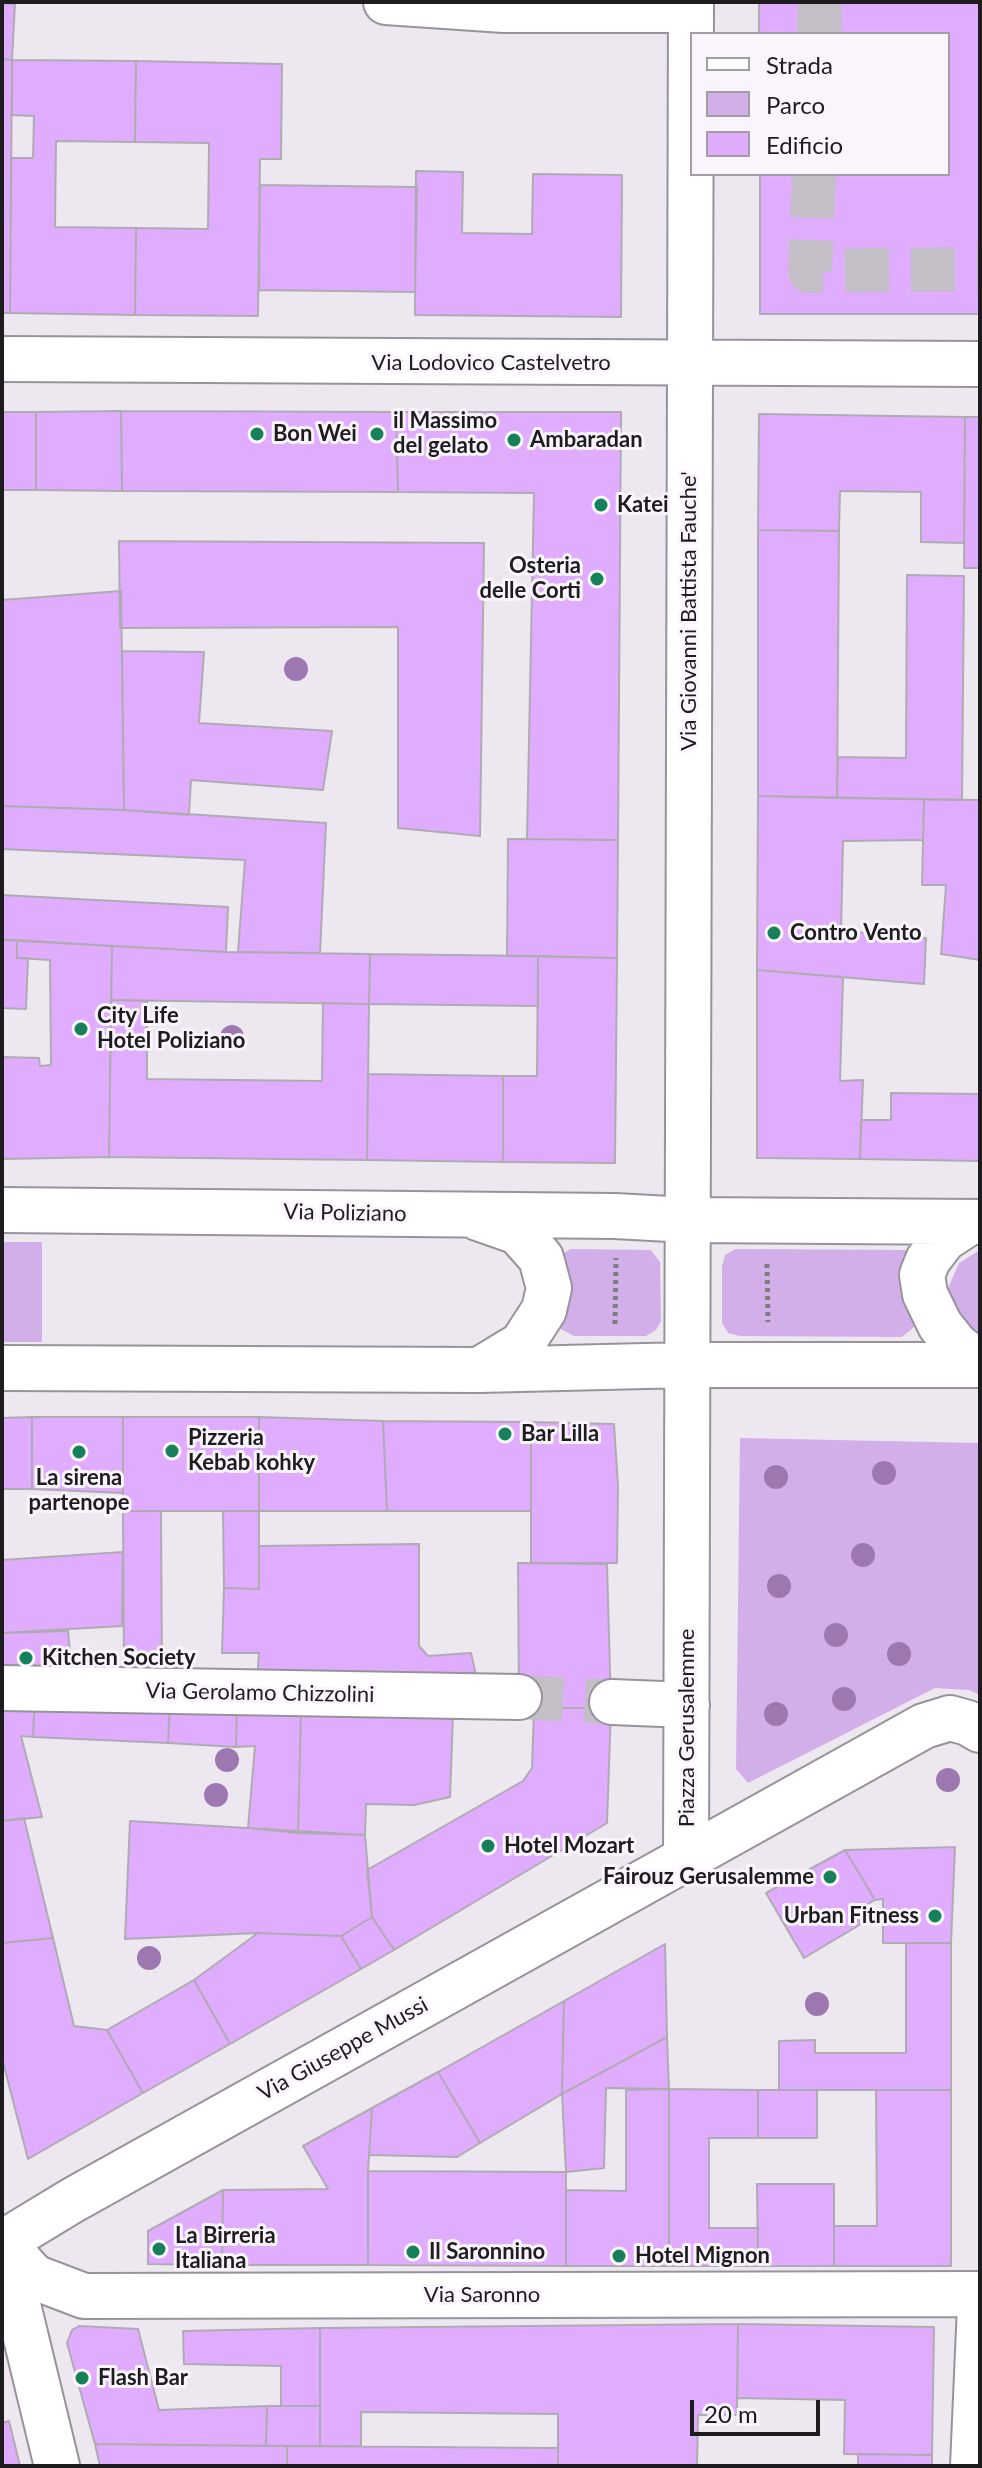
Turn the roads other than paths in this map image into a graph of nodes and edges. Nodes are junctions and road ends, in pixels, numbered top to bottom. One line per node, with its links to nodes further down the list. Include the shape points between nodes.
1 (386, 2): 2 (street, via 504,10)
2 (691, 6): 3 (street, Via Giovanni Battista Fauche')
3 (691, 32)
4 (691, 176): 6 (street, Via Giovanni Battista Fauche')
5 (2, 359): 6 (street, Via Lodovico Castelvetro)
6 (690, 363): 7 (street, Via Lodovico Castelvetro); 10 (street, Via Giovanni Battista Fauche')
7 (980, 364)
8 (2, 1210): 9 (street, Via Poliziano)
9 (468, 1215): 10 (street, Via Poliziano); 15 (street, via 518,1232 541,1258 549,1288 544,1310 522,1344)
10 (688, 1220): 11 (street); 13 (street, Piazza Gerusalemme)
11 (975, 1222): 12 (street, via 944,1239 922,1275 940,1325)
12 (980, 1364): 13 (street)
13 (687, 1365): 15 (street); 19 (street, Piazza Gerusalemme)
14 (2, 1368): 15 (street)
15 (479, 1370)
16 (2, 1688): 17 (street, Via Gerolamo Chizzolini)
17 (519, 1697)
18 (612, 1702): 19 (street)
19 (687, 1705): 21 (street, Piazza Gerusalemme)
20 (980, 1730): 21 (street, Piazza Gerusalemme, via 950,1718 924,1726)
21 (686, 1857): 22 (street, Via Giuseppe Mussi)
22 (2, 2242): 23 (street, Via Saronno, via 34,2277 84,2296); 25 (street)
23 (980, 2294)
24 (980, 2306): 26 (street)
25 (57, 2466)
26 (973, 2466)

